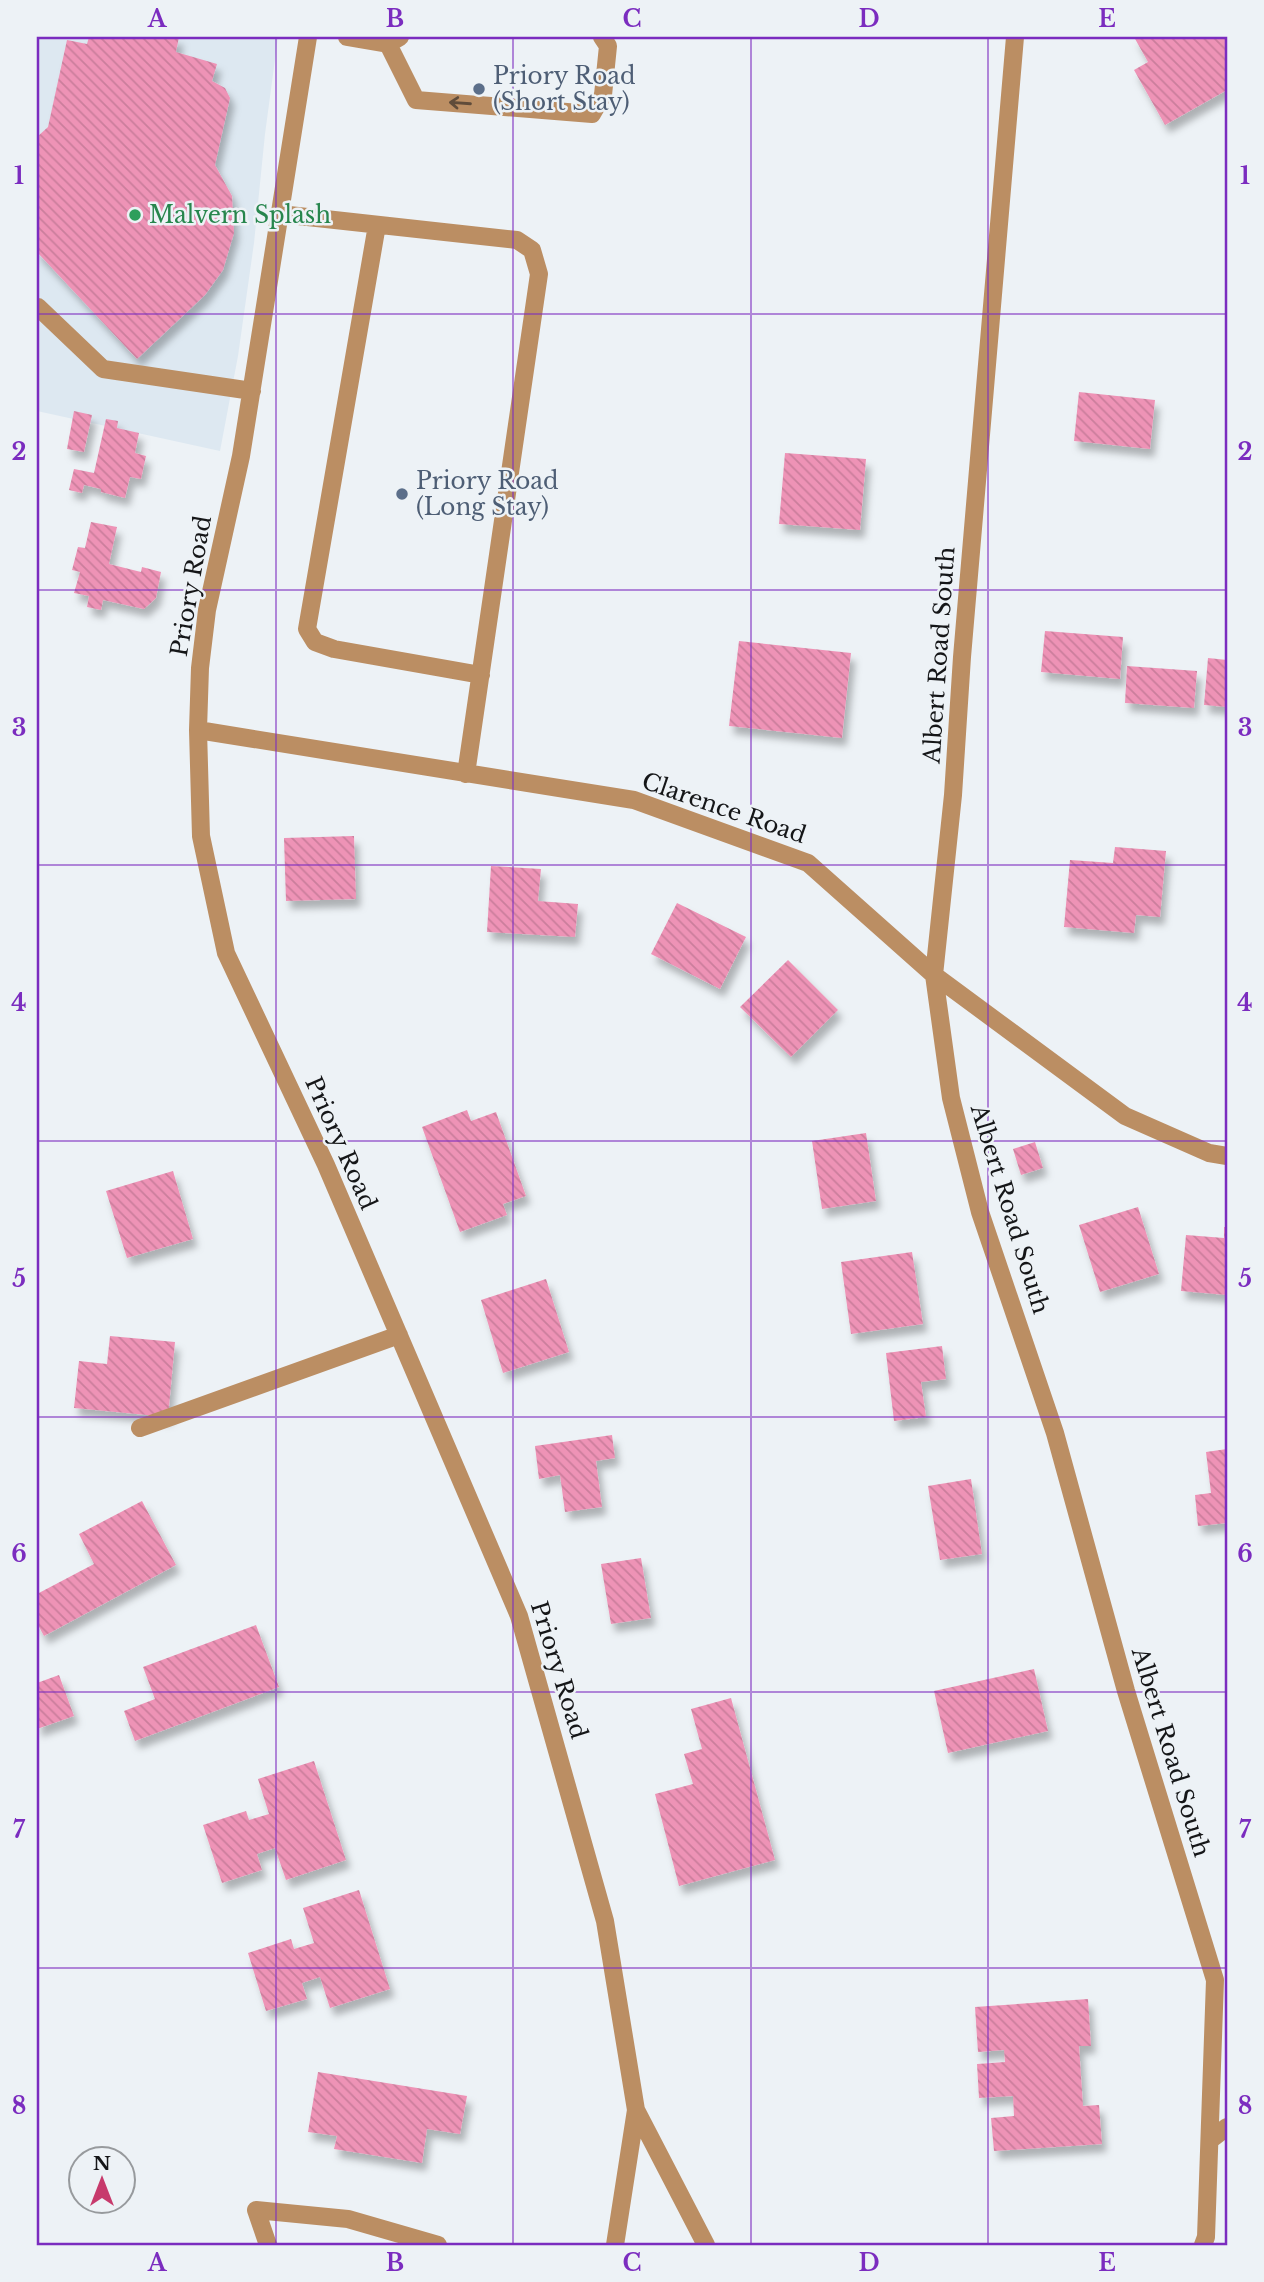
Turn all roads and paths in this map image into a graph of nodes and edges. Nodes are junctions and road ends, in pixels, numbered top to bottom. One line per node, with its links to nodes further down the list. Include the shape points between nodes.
1 (308, 37): 6 (street, Priory Road)
2 (347, 37): 5 (street)
3 (601, 37): 5 (street, one-way to 5, via 608,46 603,95 592,114 416,100)
4 (1015, 37): 13 (street, Albert Road South)
5 (394, 41)
6 (280, 214): 7 (street); 9 (street, Priory Road)
7 (377, 225): 10 (street, via 517,240 532,250 539,274); 10 (street, via 307,629 315,642 334,649)
8 (38, 307): 9 (street, via 103,369)
9 (253, 391): 11 (street, Priory Road, via 207,610)
10 (481, 675): 12 (street)
11 (198, 730): 12 (street, Clarence Road); 15 (street, Priory Road, via 201,836 226,953 326,1165)
12 (466, 774): 13 (street, Clarence Road, via 634,800 808,863)
13 (934, 975): 14 (street, Clarence Road, via 1125,1116 1209,1153); 19 (street, Albert Road South, via 951,1098 980,1212 1055,1433 1126,1691 1215,1980)
14 (1227, 1156)
15 (399, 1335): 16 (street); 17 (street, Priory Road, via 519,1616 605,1921)
16 (140, 1428)
17 (636, 2110): 22 (street, Priory Road); 23 (street)
18 (1227, 2127): 19 (street)
19 (1210, 2140): 24 (street, Albert Road South)
20 (268, 2245): 21 (street, via 256,2210 348,2219)
21 (438, 2245)
22 (615, 2245)
23 (706, 2245)
24 (1203, 2245)

